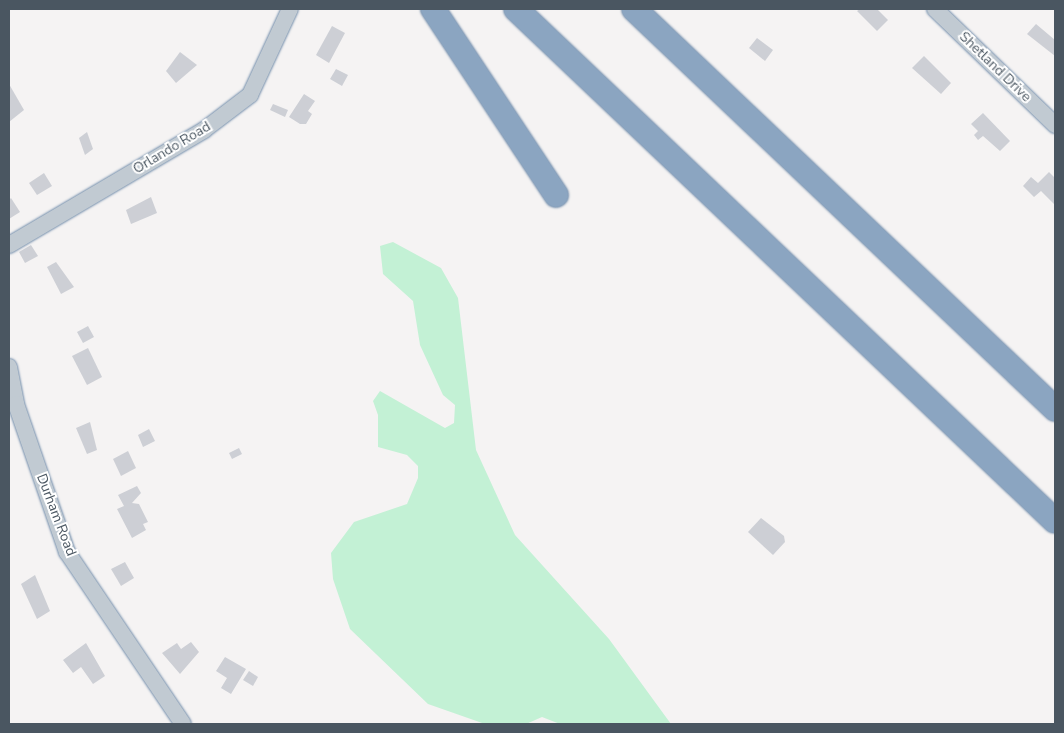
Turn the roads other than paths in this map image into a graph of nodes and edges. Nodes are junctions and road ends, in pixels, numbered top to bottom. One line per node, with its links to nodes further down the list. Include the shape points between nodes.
1 (290, 9): 8 (street, Orlando Road, via 250,96 204,130)
2 (432, 9): 7 (highway)
3 (516, 9): 11 (highway)
4 (634, 9): 10 (highway)
5 (935, 9): 6 (street, Shetland Drive)
6 (1055, 125)
7 (556, 195)
8 (9, 245)
9 (9, 367): 12 (street, Durham Road, via 16,404 67,552)
10 (1055, 409)
11 (1055, 521)
12 (183, 724)

